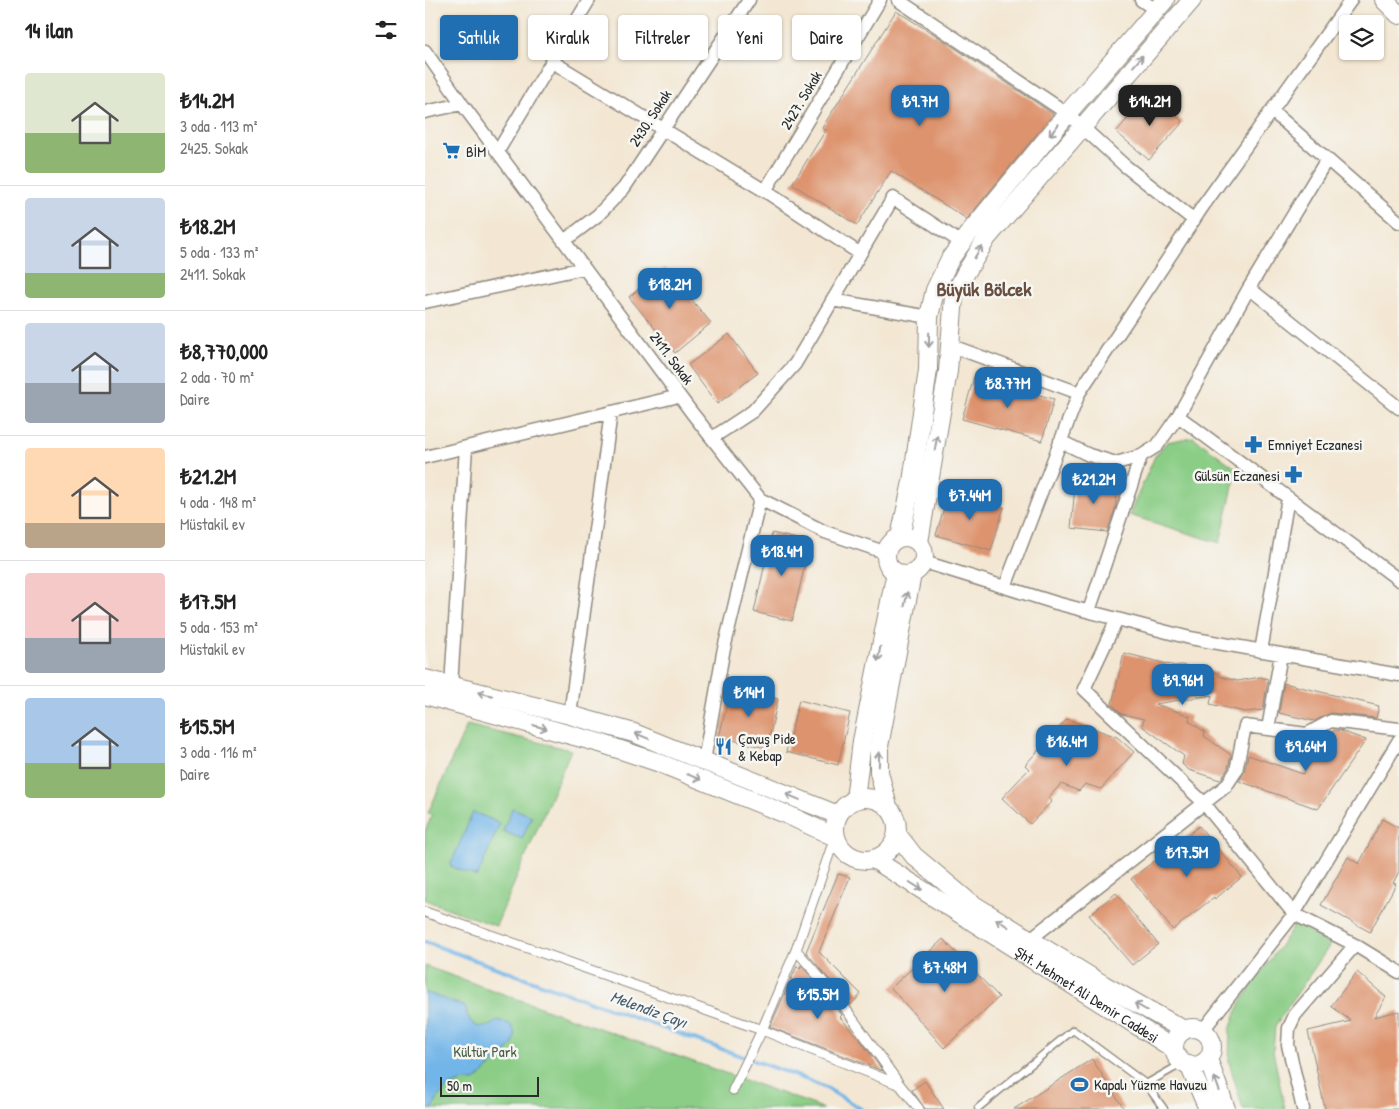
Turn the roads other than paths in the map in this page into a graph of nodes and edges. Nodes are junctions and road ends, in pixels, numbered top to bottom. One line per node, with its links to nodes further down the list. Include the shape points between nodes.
1 (589, 0): 10 (street)
2 (749, 0): 16 (street, 2430. Sokak)
3 (880, 0): 19 (street, 2427. Sokak)
4 (898, 0): 14 (street)
5 (1141, 0): 8 (street)
6 (1192, 0): 15 (main road, one-way to 6)
7 (1351, 0): 12 (street)
8 (1161, 5): 14 (main road)
9 (425, 51): 11 (street, 2411. Sokak)
10 (551, 61): 16 (street); 17 (street)
11 (462, 104): 13 (street); 17 (street, 2411. Sokak)
12 (1272, 111): 18 (street); 20 (street)
13 (425, 112)
14 (1068, 114): 15 (street); 23 (main road, one-way to 23)
15 (1081, 127): 20 (street); 30 (main road, one-way to 15, via 954,296 965,274 987,238)
16 (663, 129): 19 (street); 22 (street, 2430. Sokak, via 624,188 598,215)
17 (498, 152): 22 (street, 2411. Sokak)
18 (1327, 160): 21 (street); 26 (street)
19 (765, 190): 24 (street)
20 (1194, 220): 31 (street)
21 (1399, 222)
22 (564, 242): 25 (street, 2411. Sokak)
23 (962, 242): 24 (street, via 893,198); 29 (main road, via 935,290)
24 (859, 253): 27 (street)
25 (584, 268): 28 (street); 32 (street, 2411. Sokak)
26 (1249, 288): 33 (street); 35 (street)
27 (832, 300): 29 (street); 36 (street, via 795,364 753,411)
28 (425, 302)
29 (929, 317): 43 (main road, one-way to 43, via 928,370 912,482)
30 (949, 345): 31 (street); 44 (main road, one-way to 30, via 948,371)
31 (1079, 393): 37 (street)
32 (679, 396): 34 (street); 36 (street, 2411. Sokak)
33 (1399, 408)
34 (611, 412): 38 (street); 57 (street)
35 (1178, 416): 39 (street, via 1157,446); 41 (street)
36 (711, 438): 42 (street, 2411. Sokak)
37 (1060, 441): 39 (street, via 1116,463); 48 (street)
38 (466, 447): 40 (street); 55 (street)
39 (1141, 456): 49 (street)
40 (425, 457)
41 (1288, 498): 47 (street); 51 (street)
42 (760, 499): 45 (street, 2411. Sokak, via 825,532); 61 (street, via 723,653)
43 (900, 538): 44 (main road, via 908,537); 45 (main road, via 892,543)
44 (919, 542): 46 (main road, via 923,548)
45 (887, 553): 46 (main road, via 888,562)
46 (910, 569): 48 (street); 62 (main road, one-way to 62, via 861,741); 64 (main road, one-way to 46, via 879,772 879,746)
47 (1399, 580)
48 (1005, 587): 49 (street)
49 (1089, 611): 50 (street)
50 (1117, 618): 51 (street, via 1190,638); 63 (street, via 1084,689)
51 (1261, 651): 52 (street)
52 (1281, 654): 53 (street); 59 (street)
53 (1399, 675)
54 (425, 679): 55 (main road)
55 (451, 686): 57 (main road, one-way to 55)
56 (425, 695): 67 (main road, one-way to 67, via 657,762 788,814)
57 (570, 715): 61 (main road, one-way to 57, via 634,733)
58 (1399, 729): 59 (street, via 1331,721 1307,734)
59 (1268, 730): 63 (street, via 1245,726 1236,771 1226,786)
60 (1399, 740): 70 (street)
61 (704, 760): 65 (main road, one-way to 61)
62 (855, 800): 64 (main road, via 869,798); 65 (main road)
63 (1203, 802): 70 (street); 71 (street)
64 (888, 807): 66 (main road, via 897,826)
65 (838, 815): 67 (main road)
66 (897, 834): 68 (main road, via 889,851); 71 (main road, Şht. Mehmet Ali Demir Caddesi, one-way to 66, via 969,902 914,856)
67 (835, 837): 68 (main road, via 844,852 853,858); 73 (street)
68 (875, 860): 78 (main road, Şht. Mehmet Ali Demir Caddesi, one-way to 78)
69 (425, 912): 75 (street)
70 (1294, 914): 72 (street); 77 (street)
71 (1029, 940): 76 (main road, Şht. Mehmet Ali Demir Caddesi, one-way to 71)
72 (1355, 945): 74 (street); 88 (street, via 1295,1015 1289,1028 1288,1045)
73 (796, 950): 75 (street); 81 (street, via 840,1000)
74 (1399, 972)
75 (763, 1030): 81 (street); 82 (street)
76 (1184, 1030): 77 (main road); 78 (main road, via 1177,1037)
77 (1203, 1030): 79 (main road, via 1211,1039 1212,1052)
78 (1182, 1059): 79 (main road, via 1199,1065); 80 (lane); 86 (main road)
79 (1208, 1059): 87 (main road, one-way to 79)
80 (1146, 1084): 83 (lane, via 1073,1030); 85 (lane)
81 (900, 1085): 84 (street)
82 (733, 1090)
83 (978, 1108)
84 (919, 1109)
85 (1163, 1109)
86 (1208, 1109)
87 (1226, 1109)
88 (1303, 1109)

